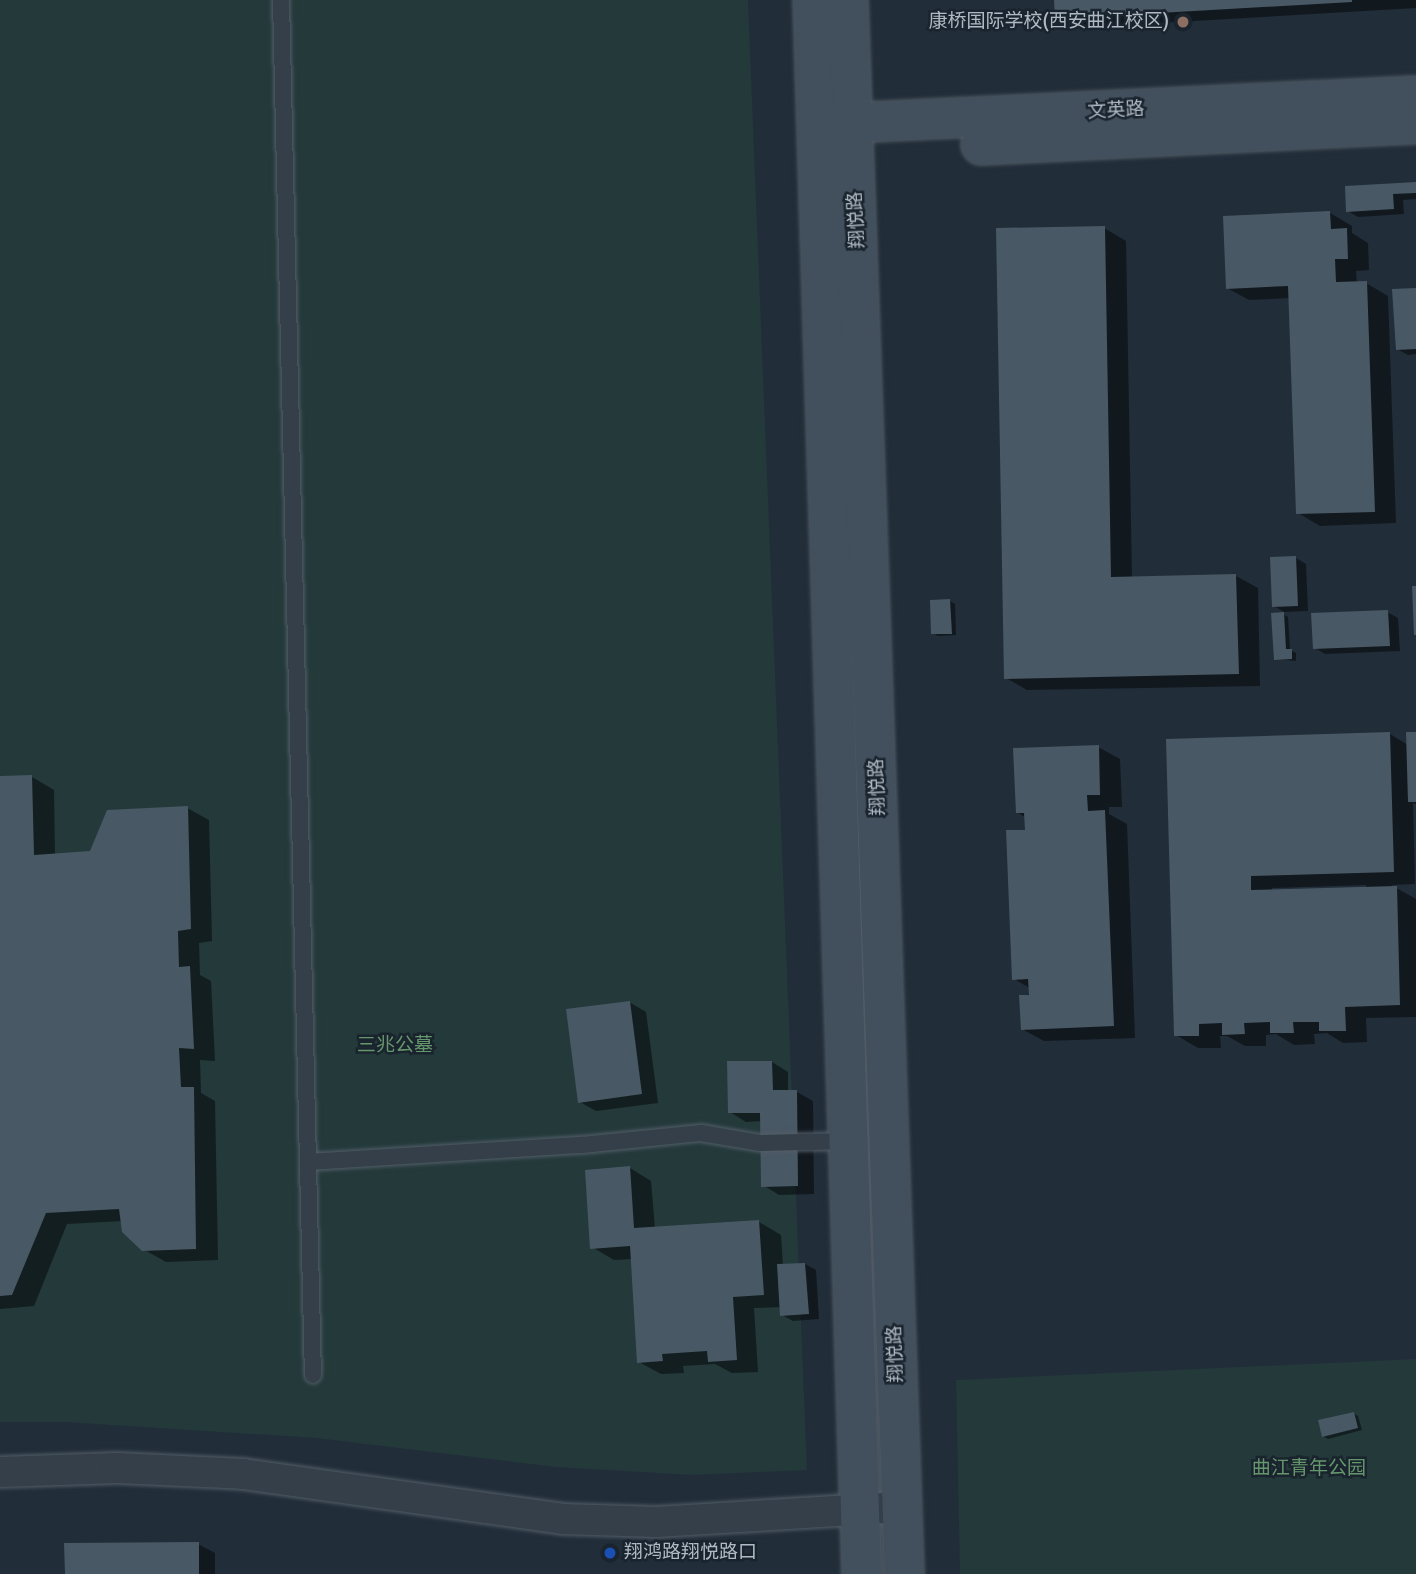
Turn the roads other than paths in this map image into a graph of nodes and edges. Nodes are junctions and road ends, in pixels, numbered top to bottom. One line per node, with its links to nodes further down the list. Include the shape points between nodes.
1 (281, 0): 8 (lane)
2 (813, 0): 6 (street, 翔悦路)
3 (848, 0): 6 (street, 翔悦路)
4 (1416, 96): 6 (street, 文英路)
5 (1416, 124): 6 (street, 文英路)
6 (836, 138): 7 (street, 翔悦路); 11 (street, 翔悦路)
7 (848, 1141): 8 (lane, via 761,1143 701,1133); 12 (street, 翔悦路)
8 (308, 1162): 9 (lane)
9 (313, 1375)
10 (0, 1472): 12 (street, via 118,1468 243,1474 563,1519 656,1522)
11 (901, 1507): 12 (street); 14 (street, 翔悦路)
12 (860, 1509): 13 (street, 翔悦路)
13 (862, 1574)
14 (904, 1574)

